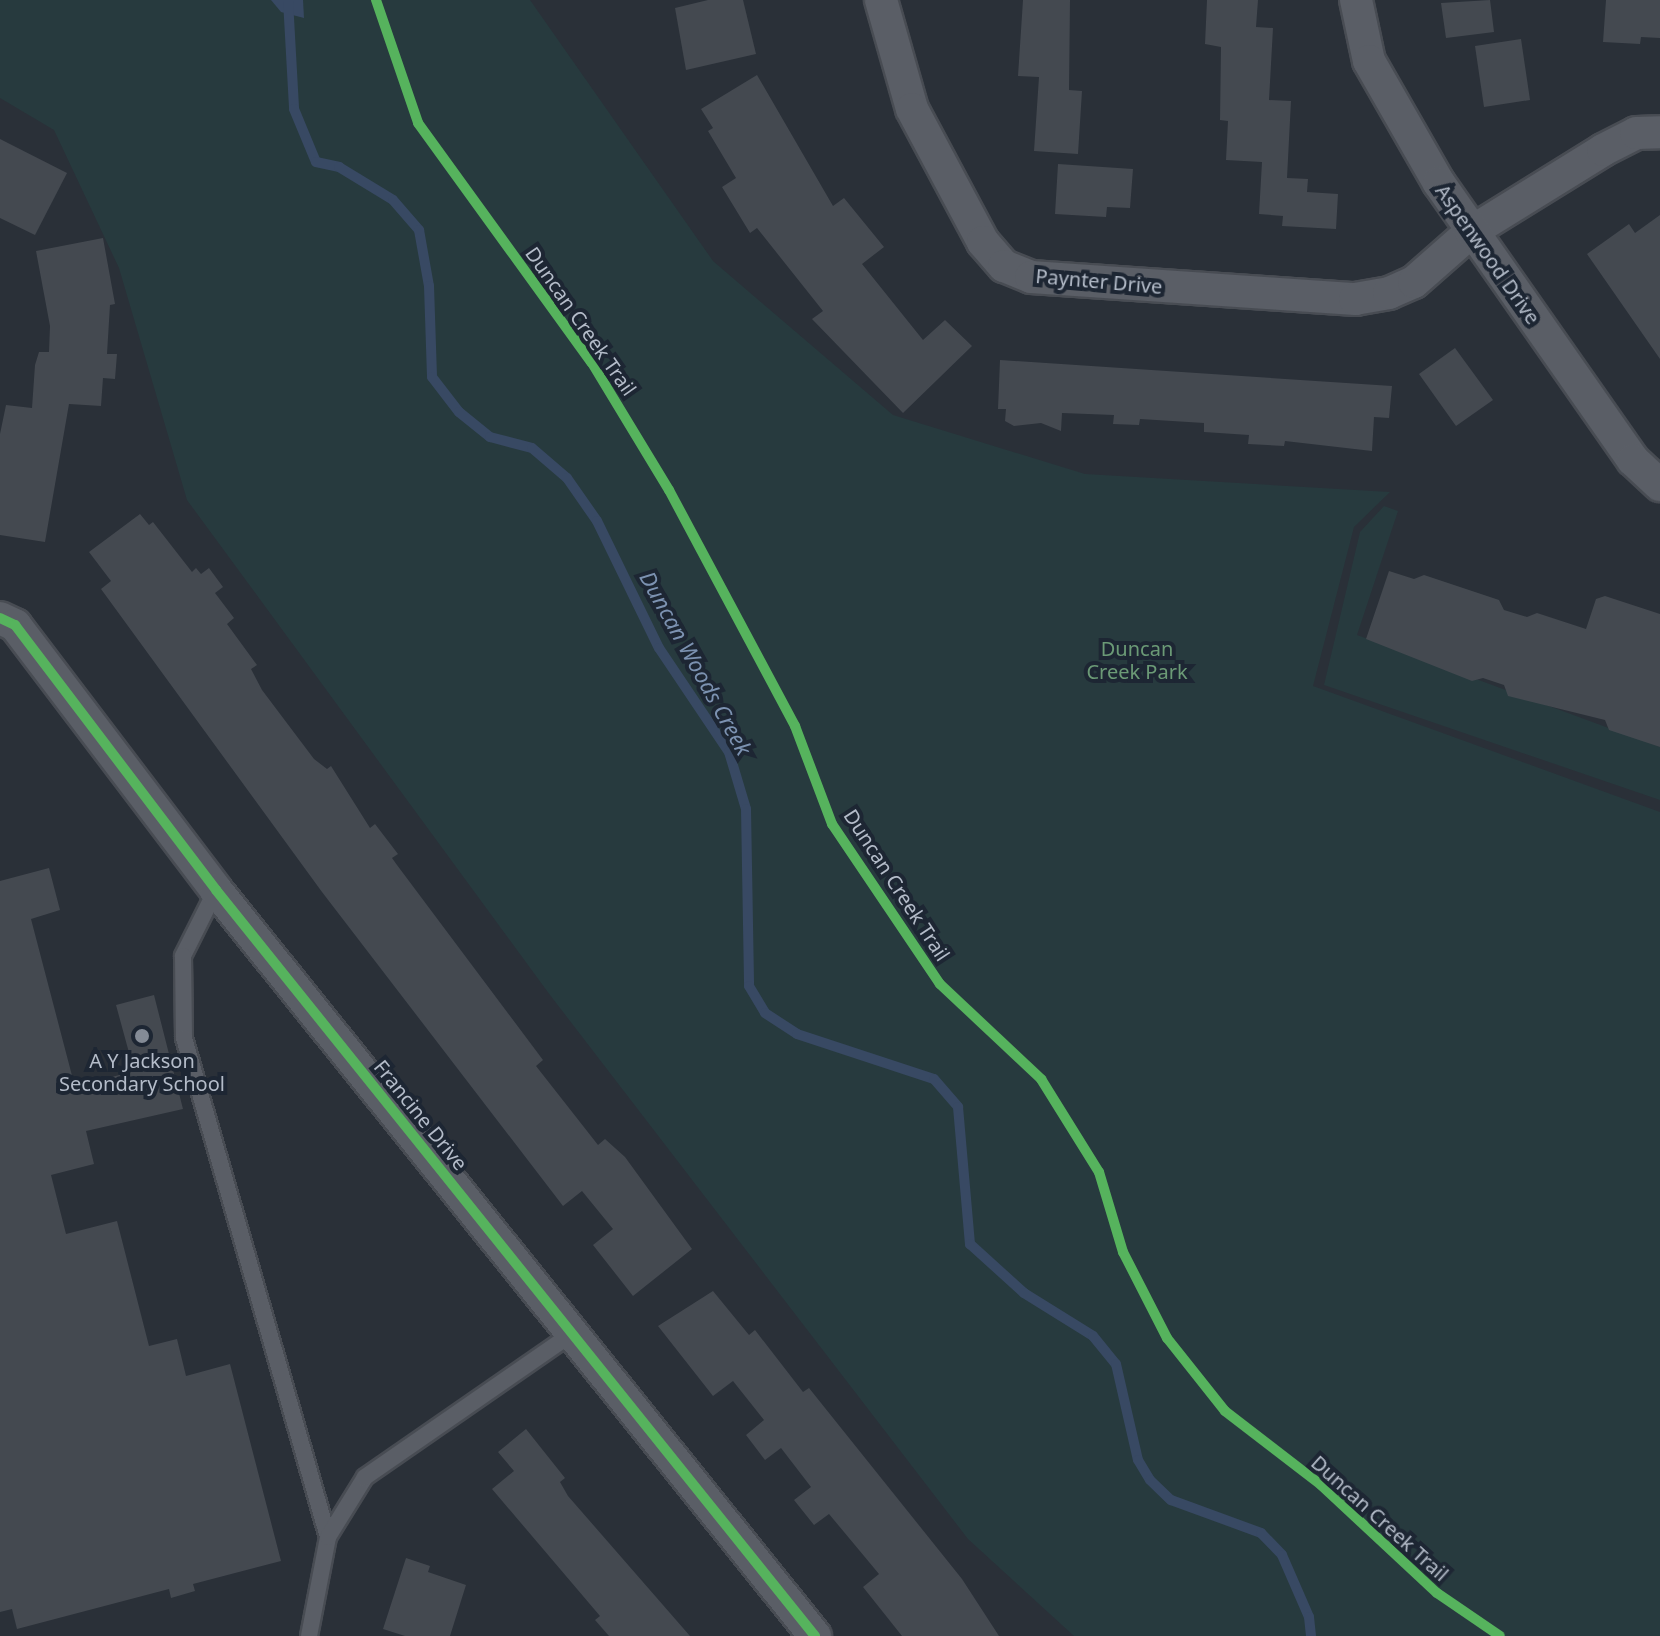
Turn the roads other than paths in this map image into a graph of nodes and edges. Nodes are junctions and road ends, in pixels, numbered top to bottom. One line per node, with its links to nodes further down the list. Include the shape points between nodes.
1 (881, 0): 4 (street, Paynter Drive, via 912,109 977,231 1004,266 1031,277 1355,299 1414,282)
2 (1356, 0): 4 (street, Aspenwood Drive, via 1369,61)
3 (1660, 132): 4 (street, Paynter Drive, via 1636,133 1614,144)
4 (1471, 232): 5 (street, Aspenwood Drive, via 1633,460)
5 (1660, 485)
6 (0, 618): 7 (street, Francine Drive, via 15,625)
7 (216, 890): 8 (street, Francine Drive); 9 (lane, via 183,956 184,1038)
8 (573, 1333): 9 (lane, via 365,1477); 11 (street, Francine Drive)
9 (328, 1537): 10 (lane)
10 (309, 1636)
11 (815, 1636)

